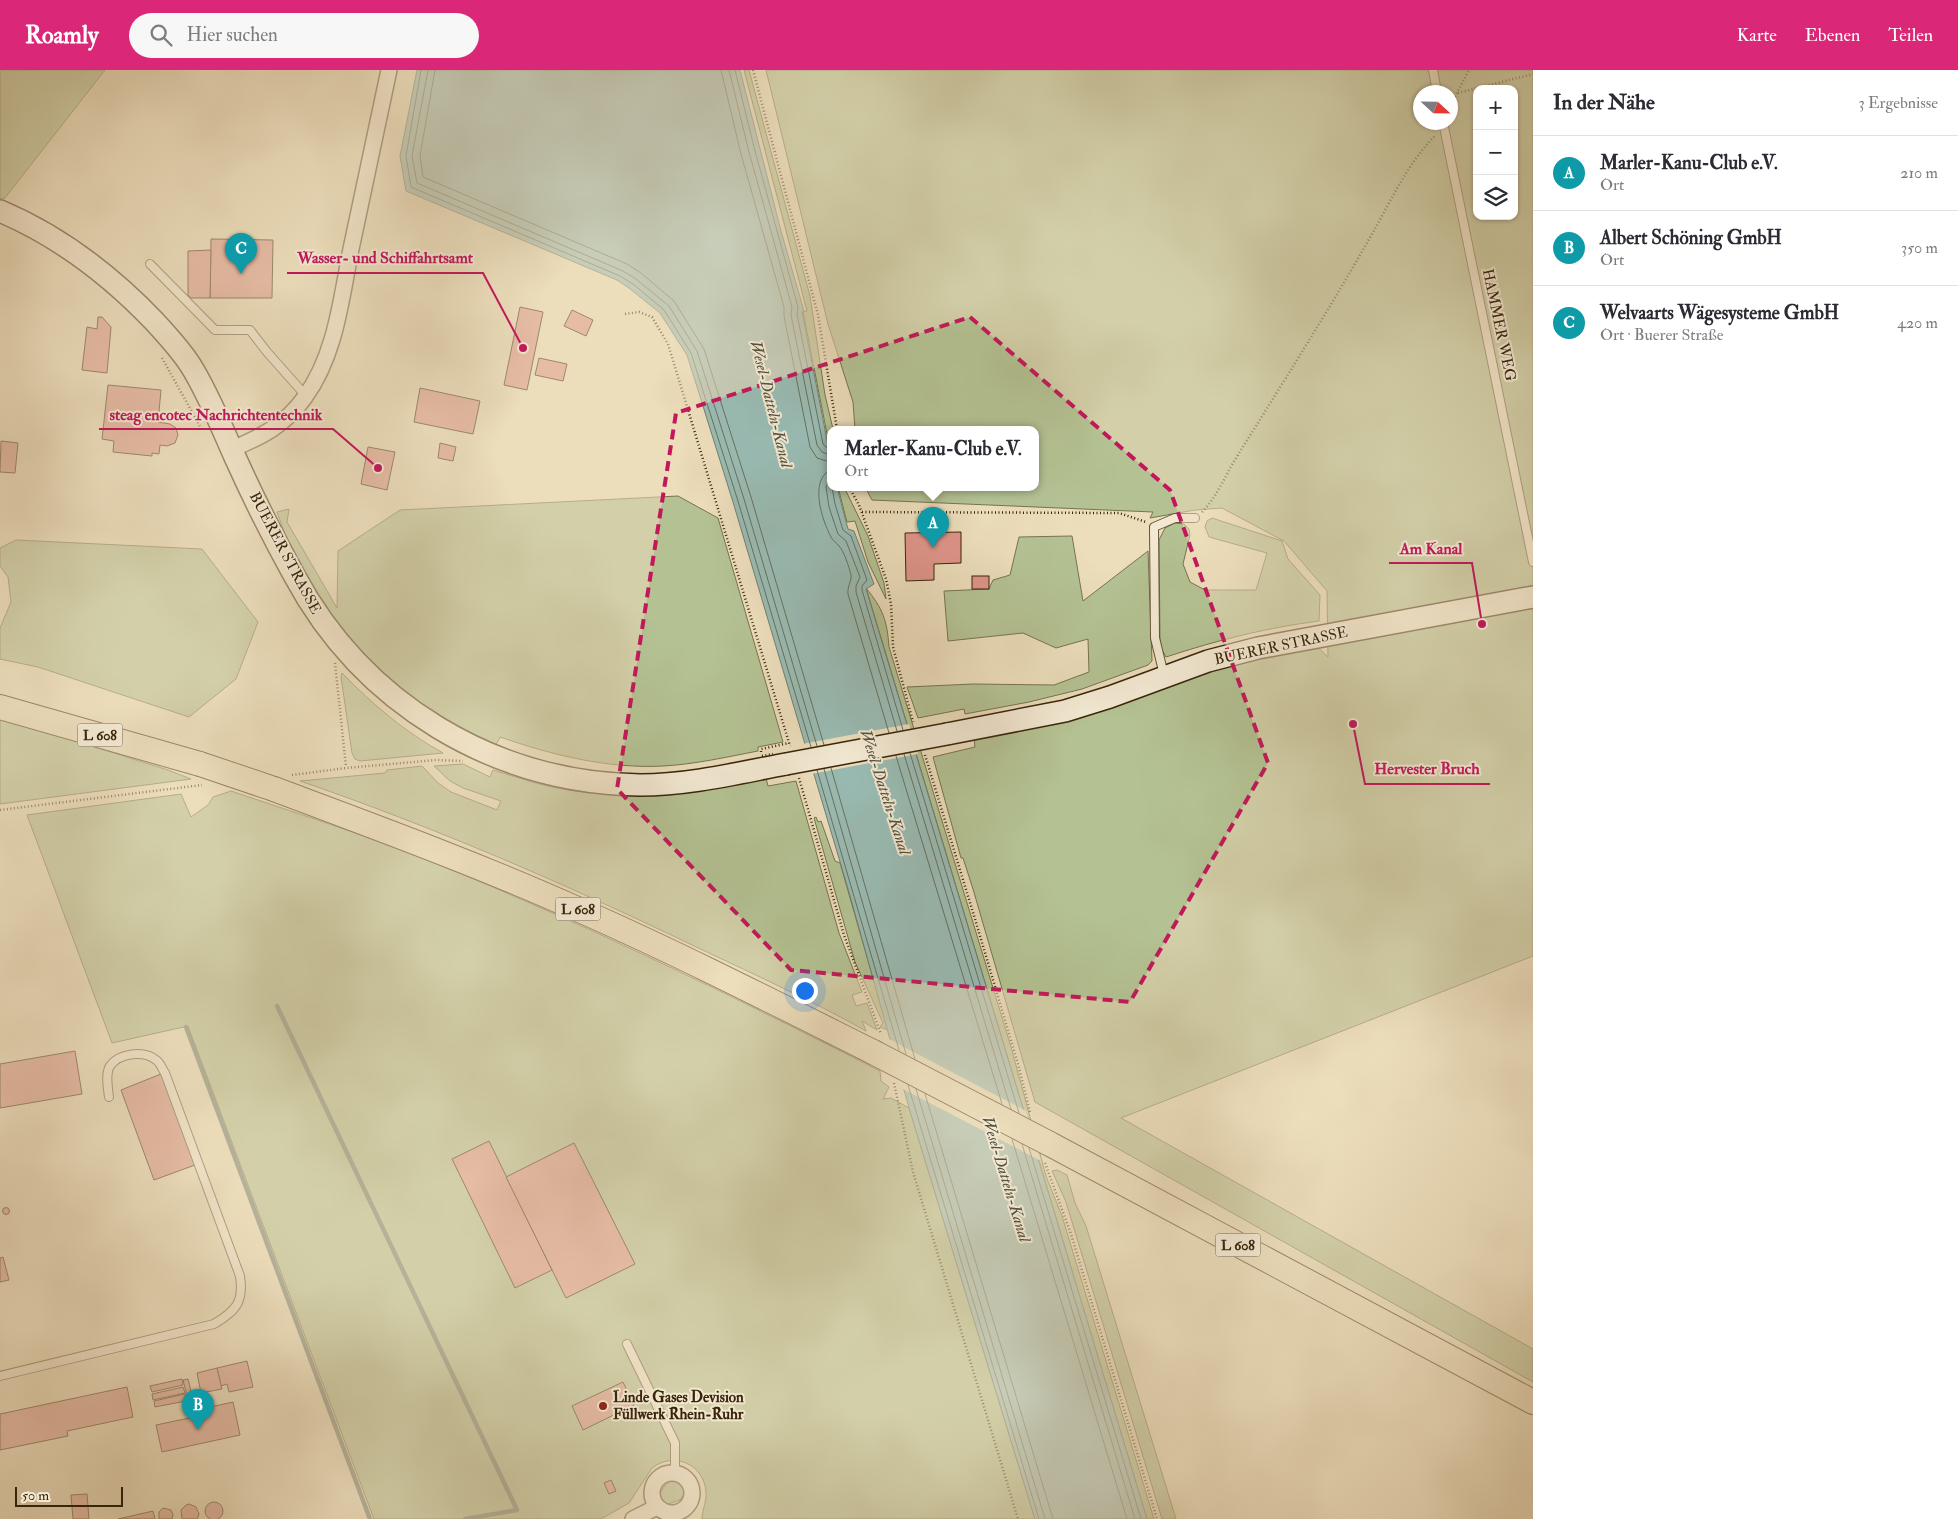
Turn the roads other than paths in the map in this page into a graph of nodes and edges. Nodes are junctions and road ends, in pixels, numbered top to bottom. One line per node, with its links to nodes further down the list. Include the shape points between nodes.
1 (388, 70): 7 (street, via 332,340 325,362)
2 (1433, 70): 3 (lane)
3 (1436, 85)
4 (1445, 130): 10 (lane, HAMMER WEG)
5 (0, 211): 8 (street, BUERER STRASSE, via 53,238 130,296 191,367)
6 (150, 264): 7 (lane, via 216,330 250,330)
7 (306, 396): 8 (street, via 286,419 266,434)
8 (232, 449): 12 (street, BUERER STRASSE, bridge, via 295,577 343,649 402,704 440,730 495,756 533,769 609,783 682,782 1065,711)
9 (1195, 518): 12 (lane, via 1174,518 1154,527 1155,638)
10 (1533, 562)
11 (1533, 598): 12 (street, BUERER STRASSE, via 1281,642)
12 (1164, 677)
13 (0, 707): 17 (main road, L 608, bridge, via 202,774 281,782 584,912 878,1046 1046,1152)
14 (109, 1097): 16 (lane, via 109,1068 118,1059 145,1054 157,1060 165,1073 240,1276 242,1289 238,1304 231,1314 214,1324)
15 (627, 1344): 18 (lane, via 676,1443)
16 (0, 1376)
17 (1533, 1402)
18 (675, 1473): 19 (street, via 661,1476 652,1487); 19 (street, via 688,1479 691,1486 688,1506 669,1514)
19 (657, 1507): 20 (street)
20 (633, 1519)

